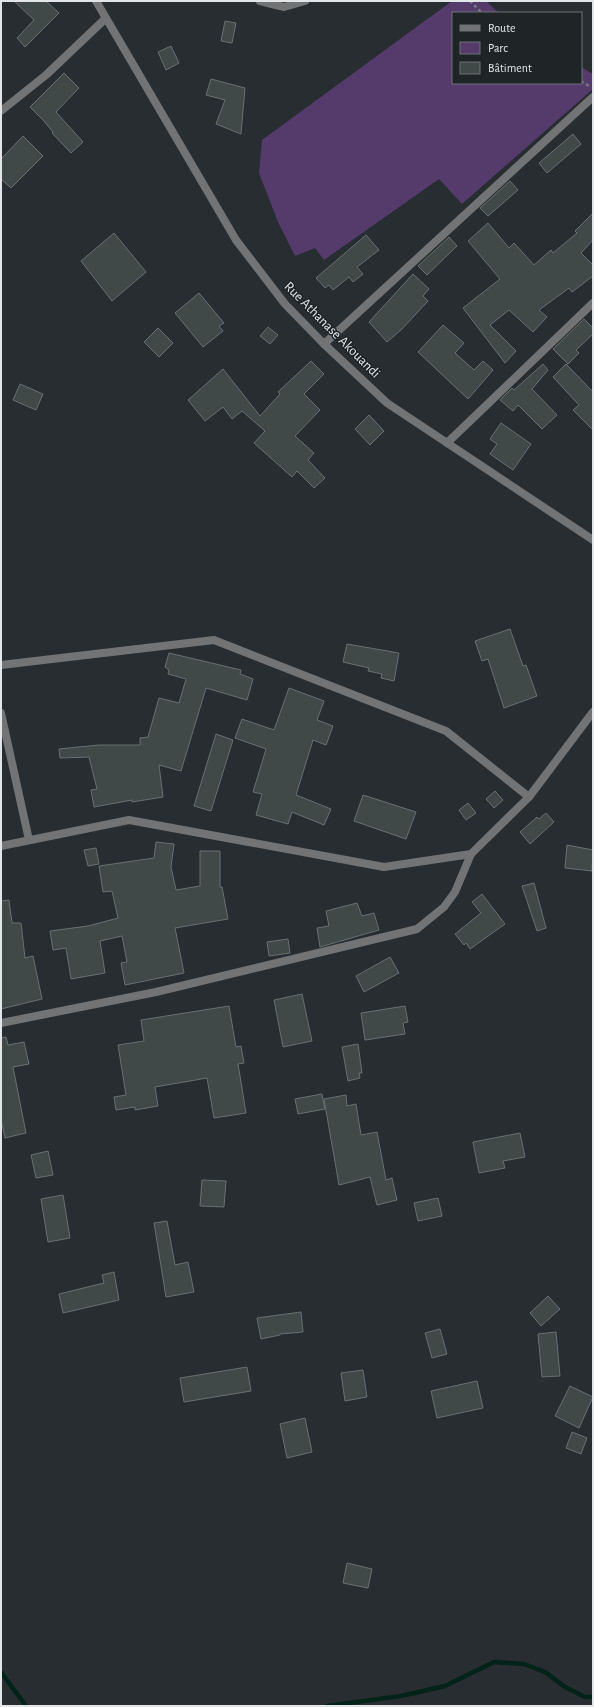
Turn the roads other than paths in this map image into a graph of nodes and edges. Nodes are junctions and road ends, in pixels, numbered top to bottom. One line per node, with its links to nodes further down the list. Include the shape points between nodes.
1 (96, 1): 4 (street, Rue Athanase Akouandi)
2 (260, 1): 3 (street, via 284,7)
3 (305, 1)
4 (105, 19): 6 (street, via 46,74); 8 (street, Rue Athanase Akouandi, via 236,240 285,304)
5 (593, 97): 8 (street)
6 (1, 111)
7 (593, 303): 9 (street)
8 (324, 344): 9 (street, Rue Athanase Akouandi, via 388,403)
9 (447, 443): 10 (street, Rue Athanase Akouandi)
10 (593, 540)
11 (1, 665): 14 (street, via 214,640 446,731)
12 (593, 712): 14 (street)
13 (1, 713): 15 (street)
14 (529, 797): 17 (street)
15 (29, 840): 16 (street); 17 (street, via 128,820 384,866)
16 (1, 846)
17 (471, 854): 18 (street, via 455,892 444,907 418,929 156,992)
18 (1, 1023)

